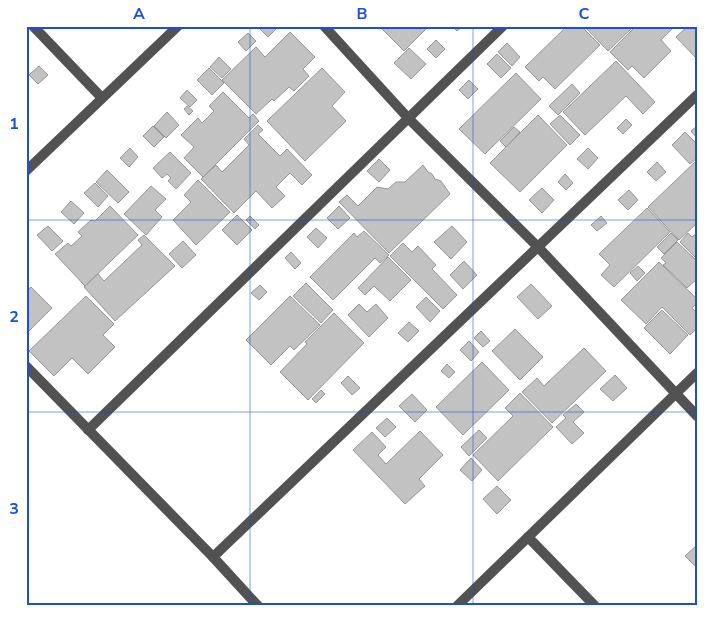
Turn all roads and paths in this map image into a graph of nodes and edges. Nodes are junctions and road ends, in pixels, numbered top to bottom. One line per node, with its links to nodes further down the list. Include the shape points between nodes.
1 (33, 26): 6 (street)
2 (178, 26): 6 (street)
3 (324, 26): 7 (street)
4 (503, 26): 7 (street)
5 (697, 95): 9 (street)
6 (102, 98): 8 (street)
7 (409, 118): 9 (street); 14 (street)
8 (26, 171)
9 (538, 248): 12 (street); 16 (street)
10 (26, 366): 14 (street)
11 (697, 373): 12 (street)
12 (675, 394): 13 (street); 15 (street)
13 (697, 416)
14 (88, 430): 16 (street)
15 (528, 536): 18 (street); 19 (street)
16 (213, 557): 17 (street)
17 (258, 606)
18 (457, 606)
19 (595, 606)

